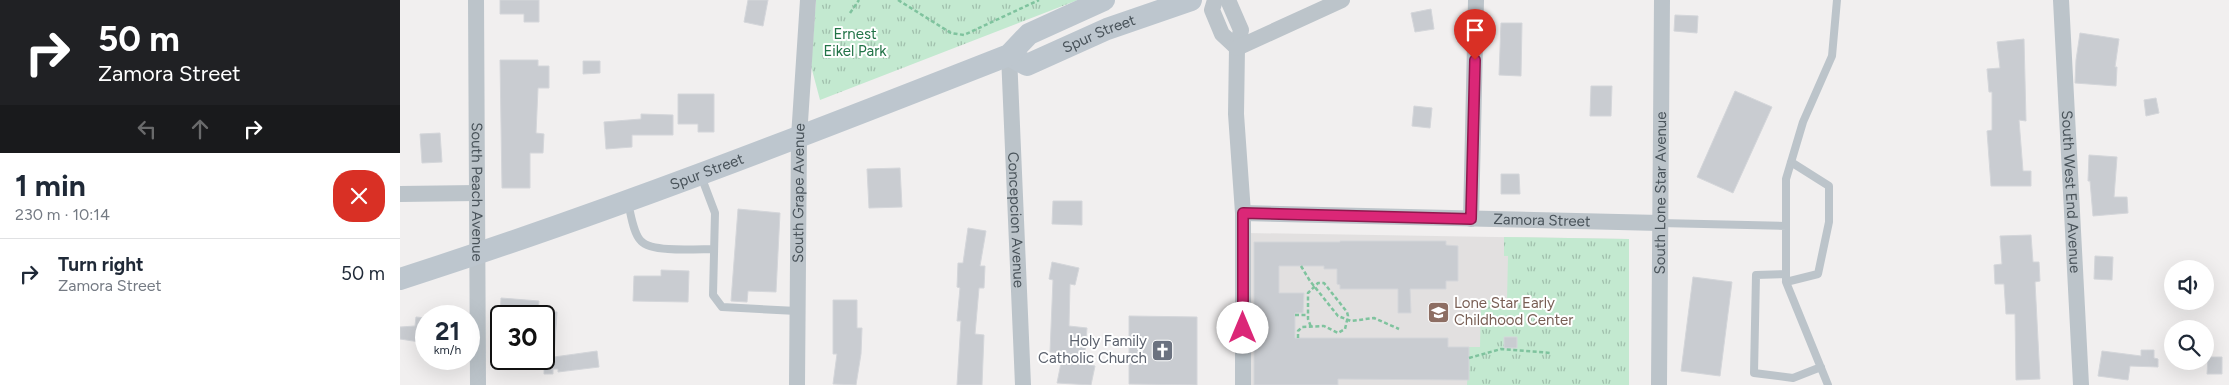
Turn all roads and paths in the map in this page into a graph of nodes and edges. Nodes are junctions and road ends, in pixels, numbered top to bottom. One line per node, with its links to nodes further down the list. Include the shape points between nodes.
1 (476, 0): 22 (street, South Peach Avenue)
2 (808, 0): 18 (street, South Grape Avenue)
3 (859, 0): 15 (path)
4 (898, 0): 5 (path, via 951,33 964,35)
5 (1039, 0)
6 (1104, 0): 17 (main road, Spur Street, via 1029,34)
7 (1192, 0): 17 (main road, Spur Street, via 1107,29 1027,65)
8 (1215, 0): 16 (street, via 1212,10 1222,34)
9 (1228, 0): 16 (street, via 1241,30)
10 (1342, 0): 16 (street)
11 (1476, 0): 25 (street)
12 (1662, 0): 26 (street, South Lone Star Avenue)
13 (1837, 0): 19 (lane, via 1832,56 1803,122)
14 (2061, 0): 50 (street, South West End Avenue)
15 (850, 12)
16 (1237, 48): 24 (street, via 1236,114)
17 (1009, 55): 18 (main road, Spur Street); 46 (street, Concepcion Avenue)
18 (799, 137): 20 (main road, Spur Street); 34 (street, South Grape Avenue)
19 (1791, 162): 27 (lane, via 1786,180); 31 (lane, via 1829,186 1829,222 1818,274)
20 (700, 174): 23 (main road, Spur Street); 28 (lane, via 715,213)
21 (400, 194): 22 (street)
22 (477, 194): 29 (street, South Peach Avenue)
23 (627, 200): 28 (lane, via 639,239 645,245); 29 (main road, Spur Street)
24 (1243, 213): 25 (street, Zamora Street); 47 (street)
25 (1471, 219): 26 (street, Zamora Street)
26 (1660, 223): 27 (lane); 48 (street, South Lone Star Avenue)
27 (1786, 226): 31 (lane)
28 (714, 249): 34 (lane, via 713,295 722,307)
29 (476, 254): 32 (main road, Spur Street); 44 (street, South Peach Avenue)
30 (1301, 266): 33 (path)
31 (1786, 278): 43 (lane); 43 (lane, via 1756,275 1754,373 1793,378)
32 (400, 279)
33 (1314, 286): 36 (path, via 1308,293); 37 (path, via 1336,315); 37 (path, via 1320,282 1328,285 1347,312)
34 (798, 311): 45 (street, South Grape Avenue)
35 (1295, 315): 36 (path)
36 (1308, 315): 38 (path)
37 (1347, 320): 38 (path, via 1340,332 1328,327); 39 (path, via 1374,318)
38 (1311, 327): 40 (path, via 1300,328)
39 (1398, 328)
40 (1298, 338)
41 (1551, 353): 42 (path, via 1501,349)
42 (1469, 358)
43 (1821, 368): 49 (lane)
44 (478, 385)
45 (797, 385)
46 (1023, 385)
47 (1243, 385)
48 (1659, 385)
49 (1828, 385)
50 (2081, 385)

